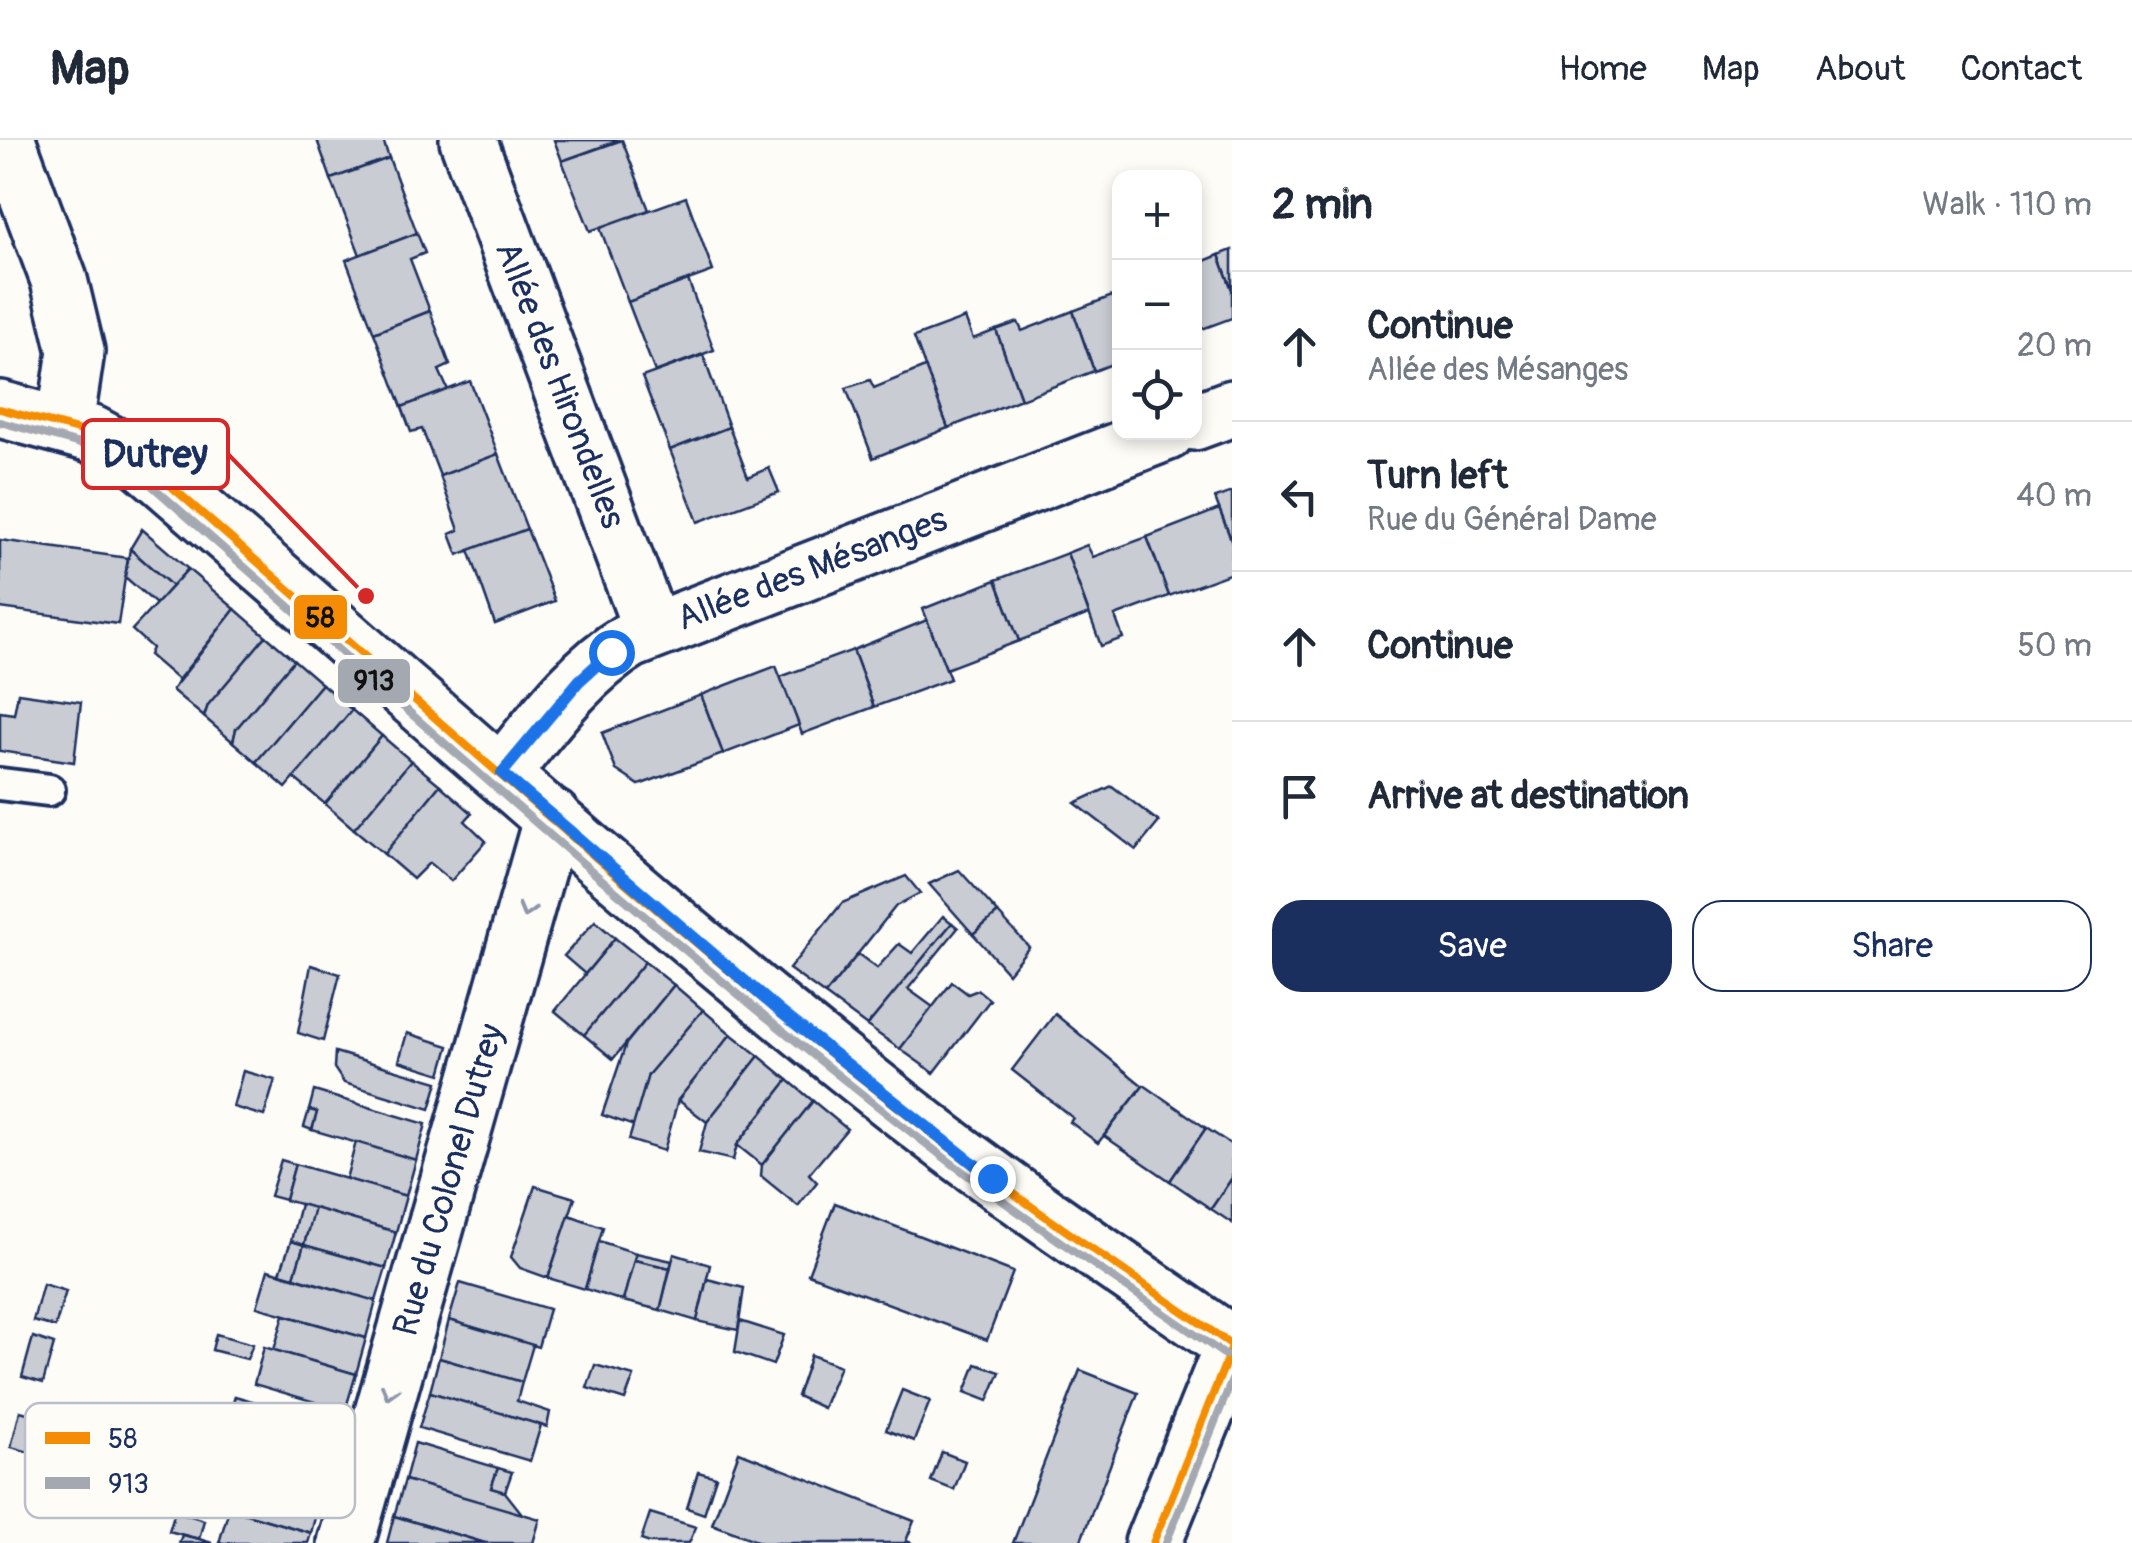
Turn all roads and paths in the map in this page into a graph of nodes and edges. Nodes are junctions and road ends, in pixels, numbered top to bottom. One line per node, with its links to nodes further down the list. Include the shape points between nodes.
1 (7, 140): 6 (street, via 59,280 76,350)
2 (468, 140): 8 (street, Allée des Hirondelles)
3 (0, 408): 6 (street)
4 (1232, 408): 5 (street)
5 (1202, 419)
6 (64, 425): 9 (street, via 142,461)
7 (1146, 440): 8 (street, Allée des Mésanges)
8 (652, 631): 9 (street, Allée des Mésanges, via 593,667)
9 (502, 773): 12 (street)
10 (0, 784): 11 (lane)
11 (49, 790)
12 (552, 818): 13 (street, via 938,1137); 14 (street, Rue du Colonel Dutrey, one-way to 14)
13 (1232, 1346): 17 (street)
14 (355, 1511)
15 (353, 1518): 16 (street, Rue du Colonel Dutrey, one-way to 16)
16 (346, 1543)
17 (1154, 1543)

